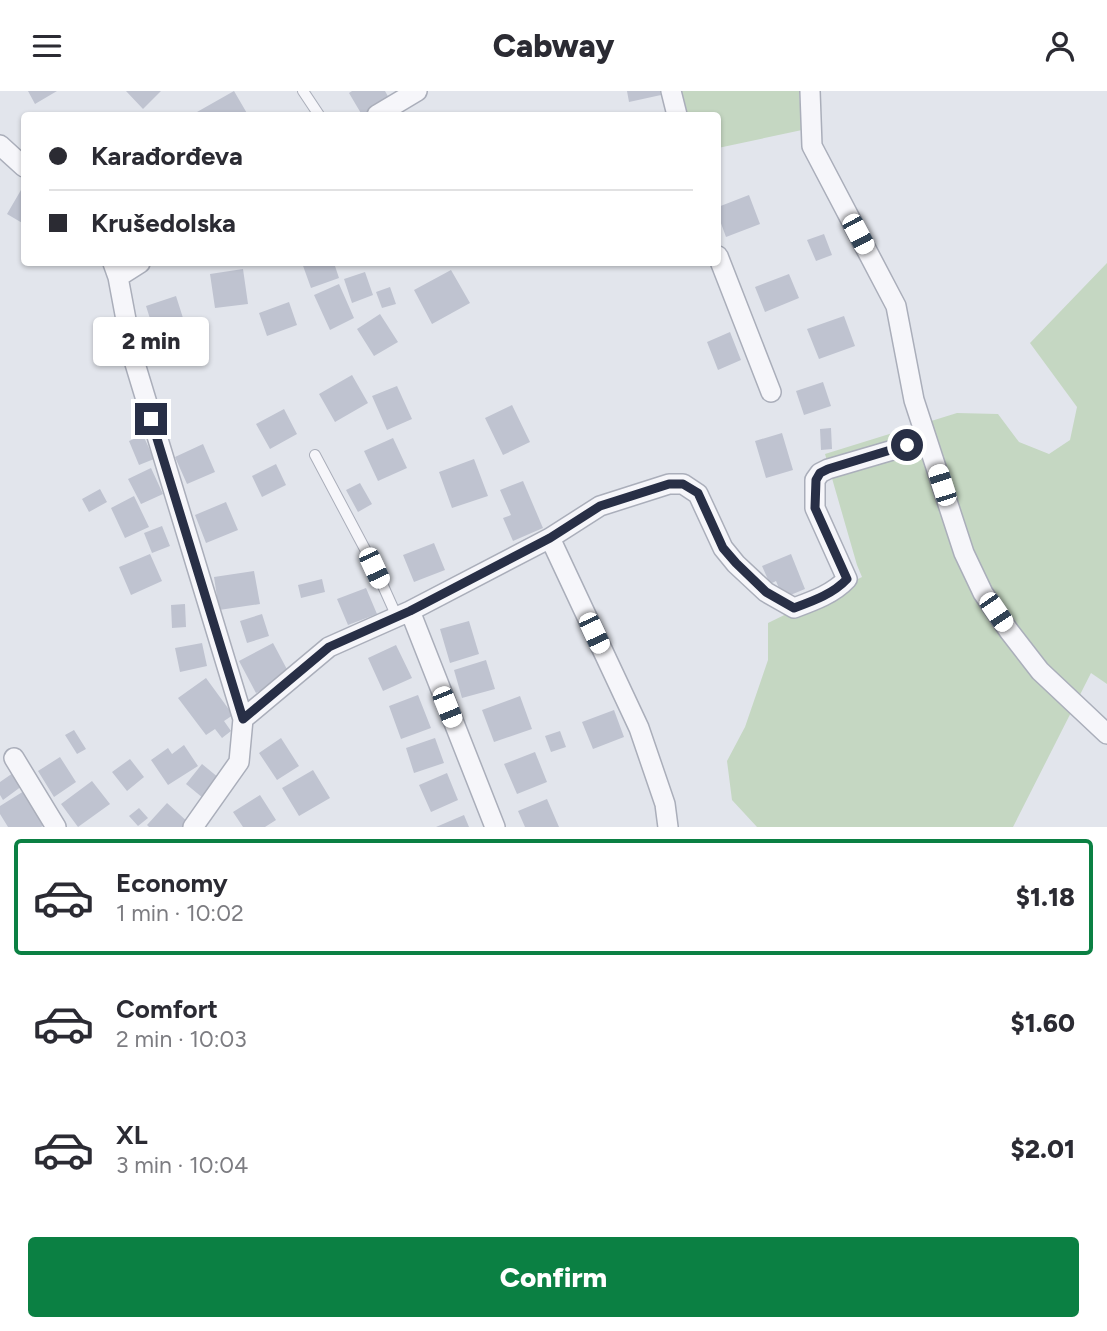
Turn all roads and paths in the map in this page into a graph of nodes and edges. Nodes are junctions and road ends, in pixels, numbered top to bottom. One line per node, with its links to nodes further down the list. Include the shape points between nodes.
1 (303, 91): 5 (lane)
2 (417, 91): 6 (street)
3 (671, 91): 7 (street)
4 (810, 91): 13 (street, via 812,146 896,306 914,400)
5 (317, 112)
6 (382, 112)
7 (676, 112)
8 (0, 145): 9 (street)
9 (21, 164)
10 (721, 264): 12 (street)
11 (116, 270): 17 (street, via 133,357)
12 (771, 391)
13 (927, 440): 15 (street, via 820,473 815,508 847,579 820,598 794,608 766,592 736,563 723,548 698,493 683,484 669,484 600,506); 18 (street, via 964,553 983,593 1040,671)
14 (315, 455): 16 (lane, via 374,568)
15 (550, 538): 16 (street); 23 (street, via 639,728 665,804)
16 (404, 614): 17 (street, via 329,647); 22 (street)
17 (243, 719): 21 (street, via 239,762)
18 (1107, 734)
19 (14, 758): 20 (street)
20 (56, 827)
21 (193, 827)
22 (495, 827)
23 (668, 827)

